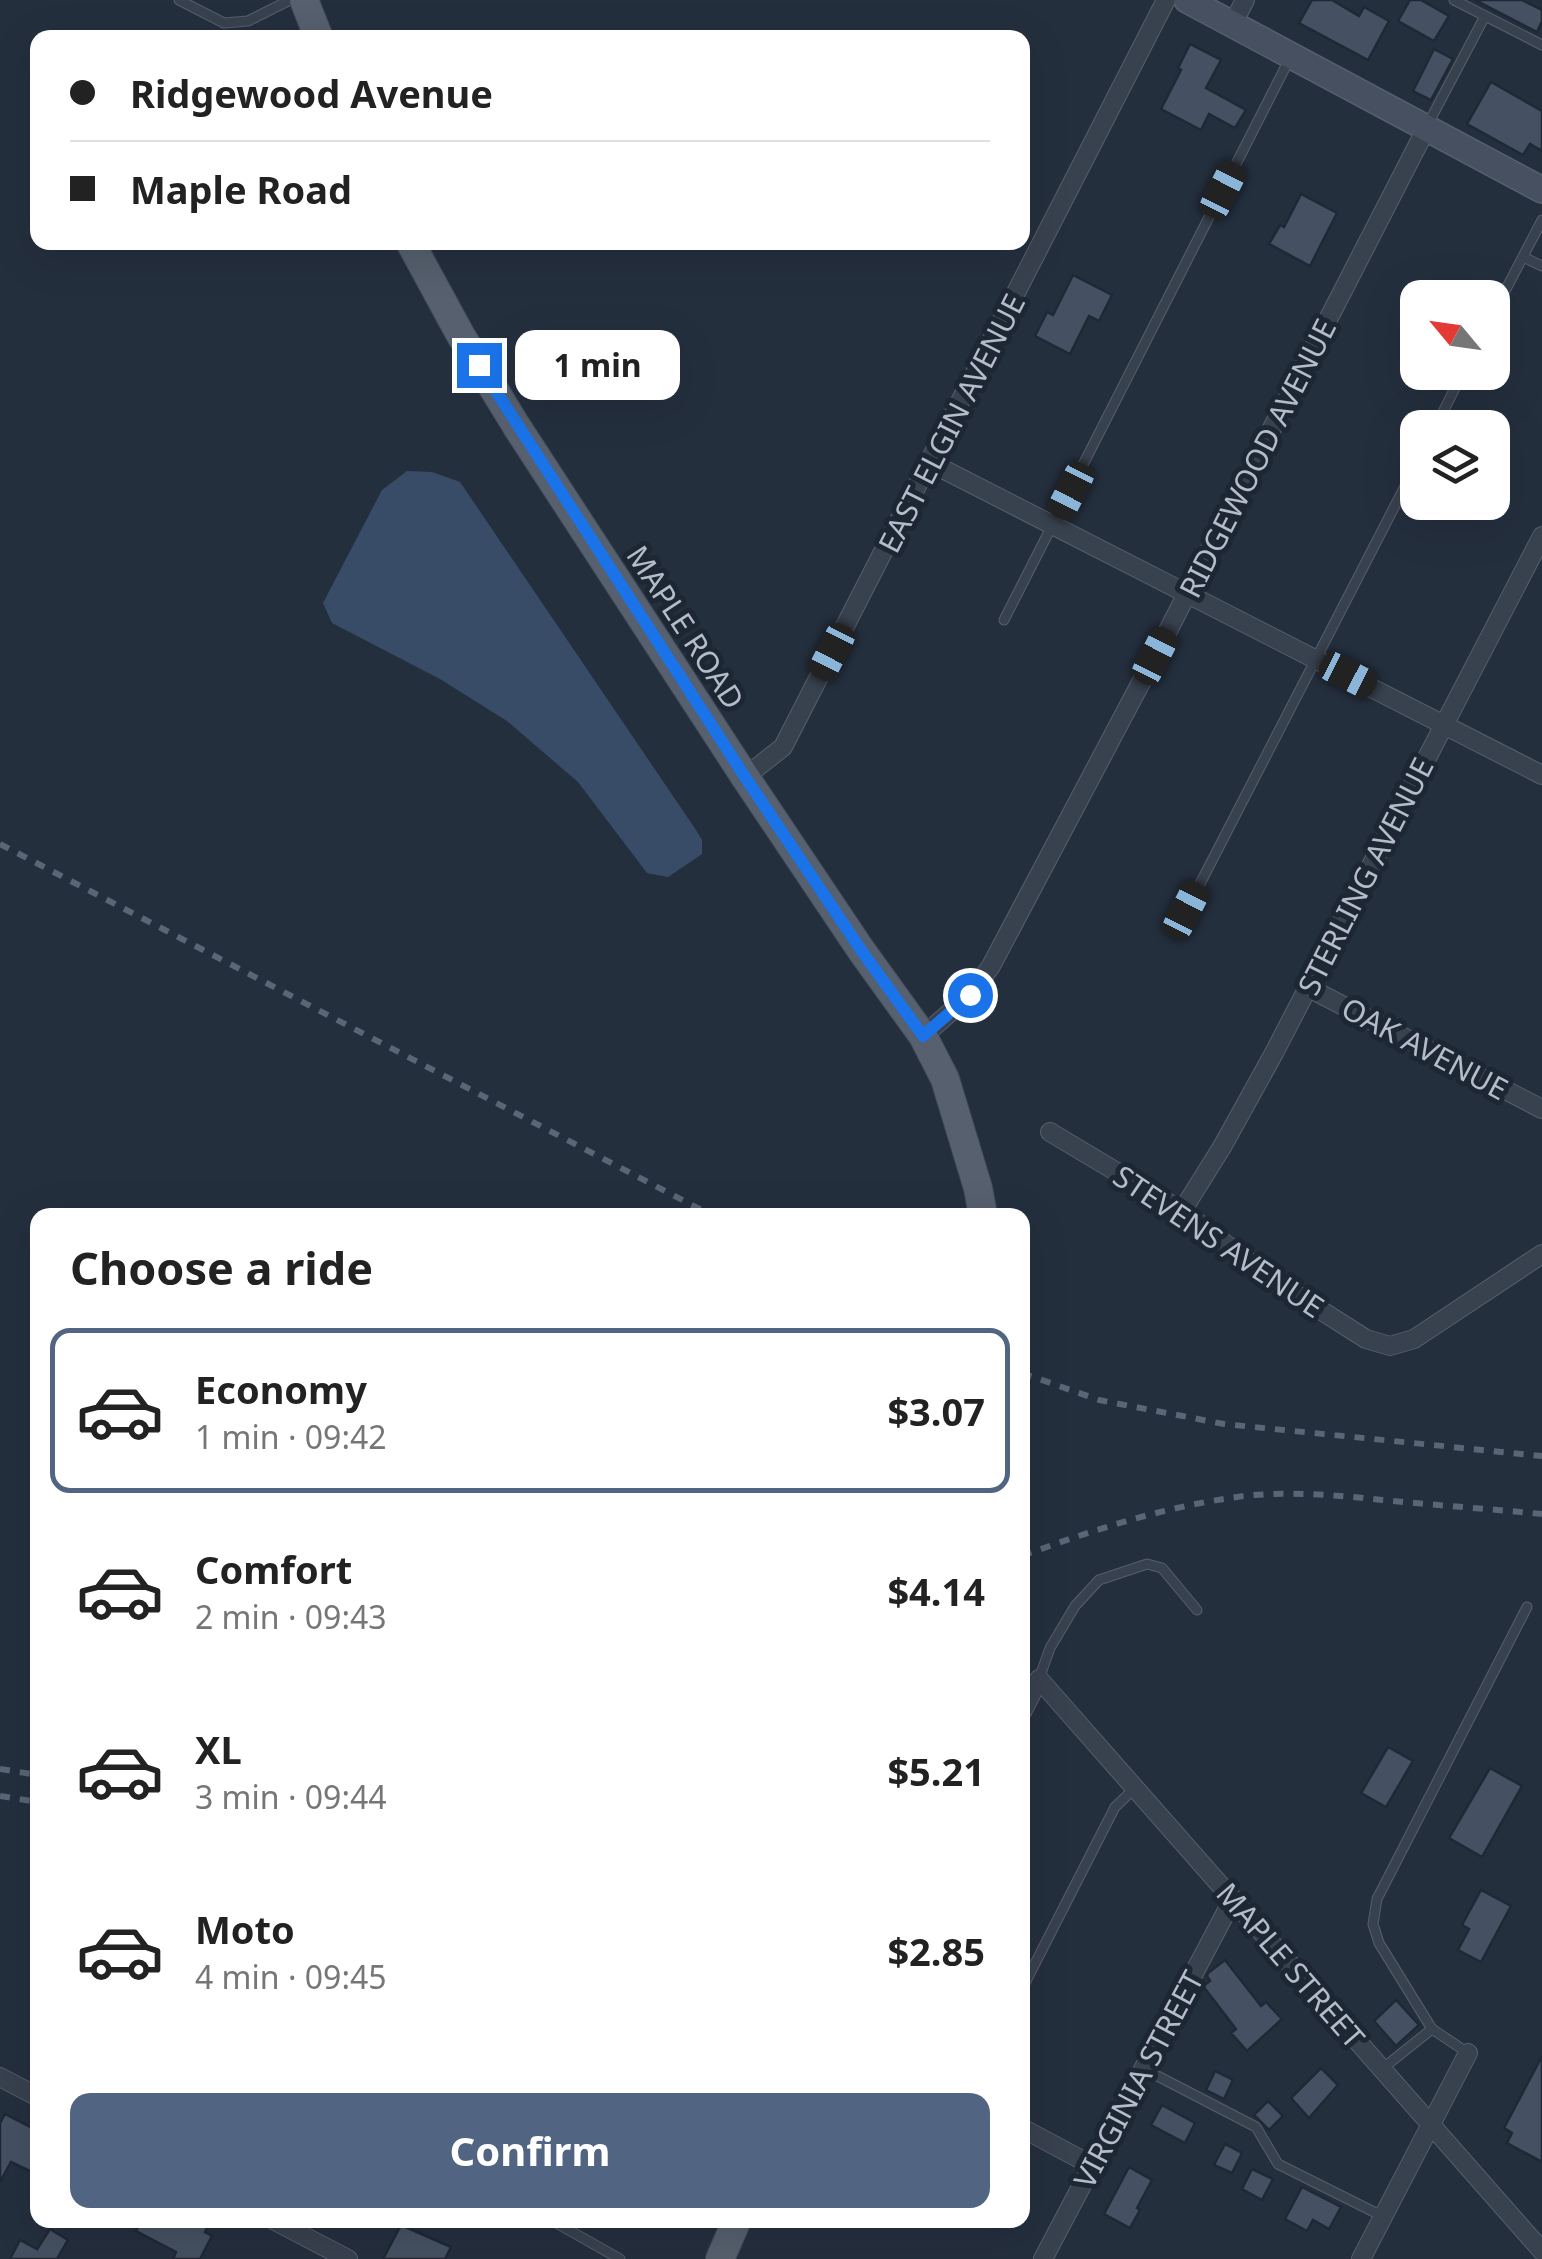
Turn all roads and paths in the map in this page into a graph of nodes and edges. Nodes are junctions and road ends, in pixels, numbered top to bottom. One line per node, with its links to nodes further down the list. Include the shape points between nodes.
1 (179, 0): 2 (lane, via 224,23 248,21)
2 (290, 0)
3 (304, 0): 10 (main road)
4 (1166, 0): 20 (street, EAST ELGIN AVENUE)
5 (1187, 0): 9 (street)
6 (1245, 0): 9 (street)
7 (1454, 0): 8 (lane)
8 (1485, 16): 11 (lane); 13 (lane)
9 (1233, 24): 12 (street)
10 (316, 30)
11 (1542, 46)
12 (1291, 56): 13 (street); 22 (lane)
13 (1427, 126): 14 (street); 24 (street, RIDGEWOOD AVENUE)
14 (1542, 190)
15 (1542, 220): 17 (lane)
16 (414, 250): 29 (main road, MAPLE ROAD, via 508,412)
17 (1523, 256): 18 (lane); 19 (lane)
18 (1542, 266)
19 (1510, 281)
20 (931, 463): 22 (street); 29 (street, EAST ELGIN AVENUE, via 784,747)
21 (1400, 496): 26 (lane)
22 (1054, 524): 24 (street); 25 (lane)
23 (1542, 536): 27 (street, STERLING AVENUE)
24 (1188, 592): 26 (street); 32 (street, RIDGEWOOD AVENUE, via 990,966 970,995)
25 (1004, 620)
26 (1316, 658): 27 (street); 30 (lane)
27 (1444, 724): 28 (street); 31 (street, STERLING AVENUE)
28 (1542, 775)
29 (745, 777): 32 (main road, MAPLE ROAD)
30 (1186, 910)
31 (1308, 987): 33 (street, OAK AVENUE); 36 (street, STERLING AVENUE)
32 (923, 1036): 35 (main road, MAPLE ROAD, via 945,1079)
33 (1542, 1109)
34 (1050, 1132): 36 (street, STEVENS AVENUE)
35 (981, 1208)
36 (1182, 1211): 37 (street, STEVENS AVENUE, via 1270,1278 1366,1339 1390,1346 1414,1339)
37 (1542, 1254)
38 (1527, 1607): 45 (lane, via 1377,1900 1373,1924 1379,1943)
39 (1197, 1610): 40 (lane, via 1162,1568 1147,1564 1099,1580 1074,1606)
40 (1040, 1680): 41 (street); 42 (street, MAPLE STREET)
41 (1030, 1698)
42 (1135, 1788): 43 (street, MAPLE STREET); 44 (lane, via 1116,1807)
43 (1233, 1899): 47 (street, VIRGINIA STREET); 48 (street, MAPLE STREET)
44 (1030, 1974)
45 (1432, 2029): 46 (lane); 48 (lane)
46 (1468, 2053): 51 (street)
47 (1144, 2069): 53 (street, VIRGINIA STREET); 54 (lane, via 1256,2127 1278,2164)
48 (1382, 2070): 51 (street, MAPLE STREET)
49 (0, 2078): 50 (street)
50 (30, 2093)
51 (1432, 2126): 54 (street); 58 (street, MAPLE STREET)
52 (1030, 2132): 53 (street)
53 (1094, 2166): 62 (street, VIRGINIA STREET)
54 (1384, 2217): 63 (street)
55 (288, 2228): 59 (street)
56 (565, 2228): 60 (lane)
57 (734, 2228): 61 (main road)
58 (1542, 2251)
59 (348, 2259)
60 (620, 2259)
61 (720, 2259)
62 (1043, 2259)
63 (1361, 2259)

